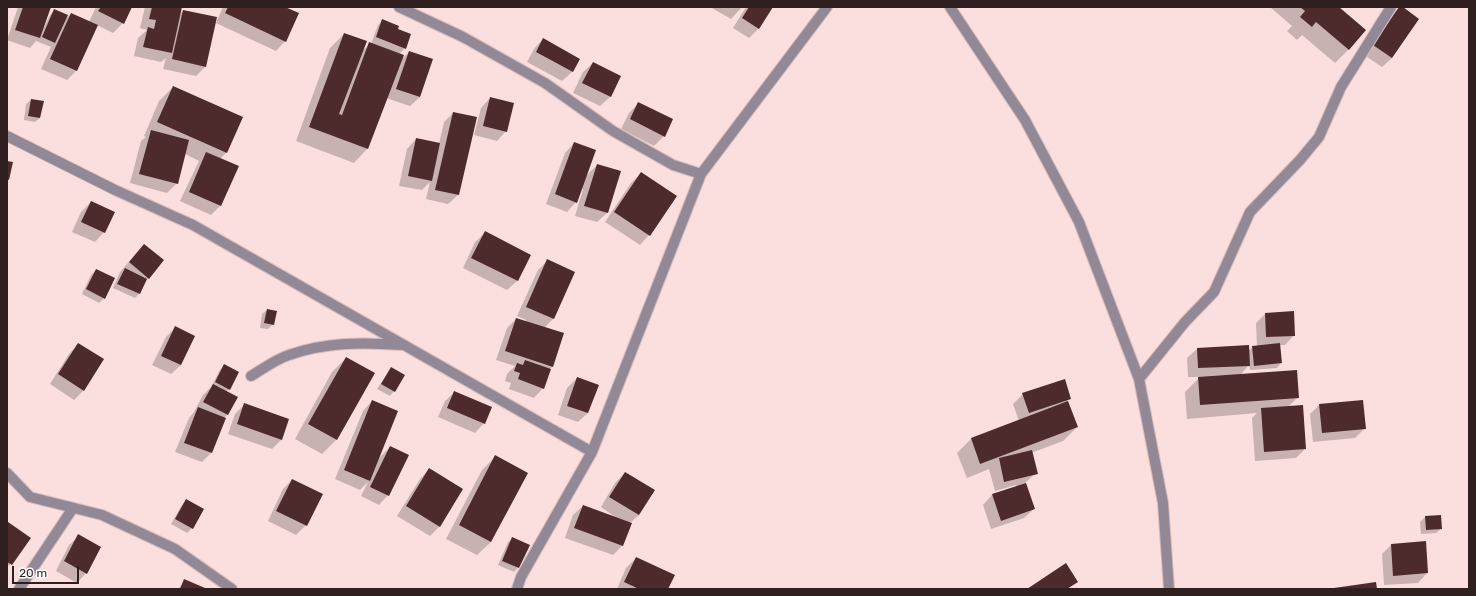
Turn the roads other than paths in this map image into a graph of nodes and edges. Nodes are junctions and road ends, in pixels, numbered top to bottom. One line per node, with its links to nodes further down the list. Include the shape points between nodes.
1 (399, 7): 6 (street, via 463,38 544,83 613,131 673,165)
2 (827, 7): 6 (street)
3 (950, 7): 9 (street, via 1026,120 1079,222)
4 (1391, 7): 9 (street, via 1342,87 1319,137 1250,212 1214,292 1185,322)
5 (7, 136): 7 (street, via 115,190 194,225)
6 (701, 174): 10 (street)
7 (405, 345): 8 (street, via 334,344 287,355); 10 (street)
8 (251, 376)
9 (1139, 378): 16 (street, via 1163,503)
10 (592, 452): 15 (street, via 520,577)
11 (7, 472): 12 (street, via 30,497)
12 (73, 508): 13 (street); 14 (street, via 102,515 175,549)
13 (19, 589)
14 (232, 589)
15 (517, 589)
16 (1169, 589)

